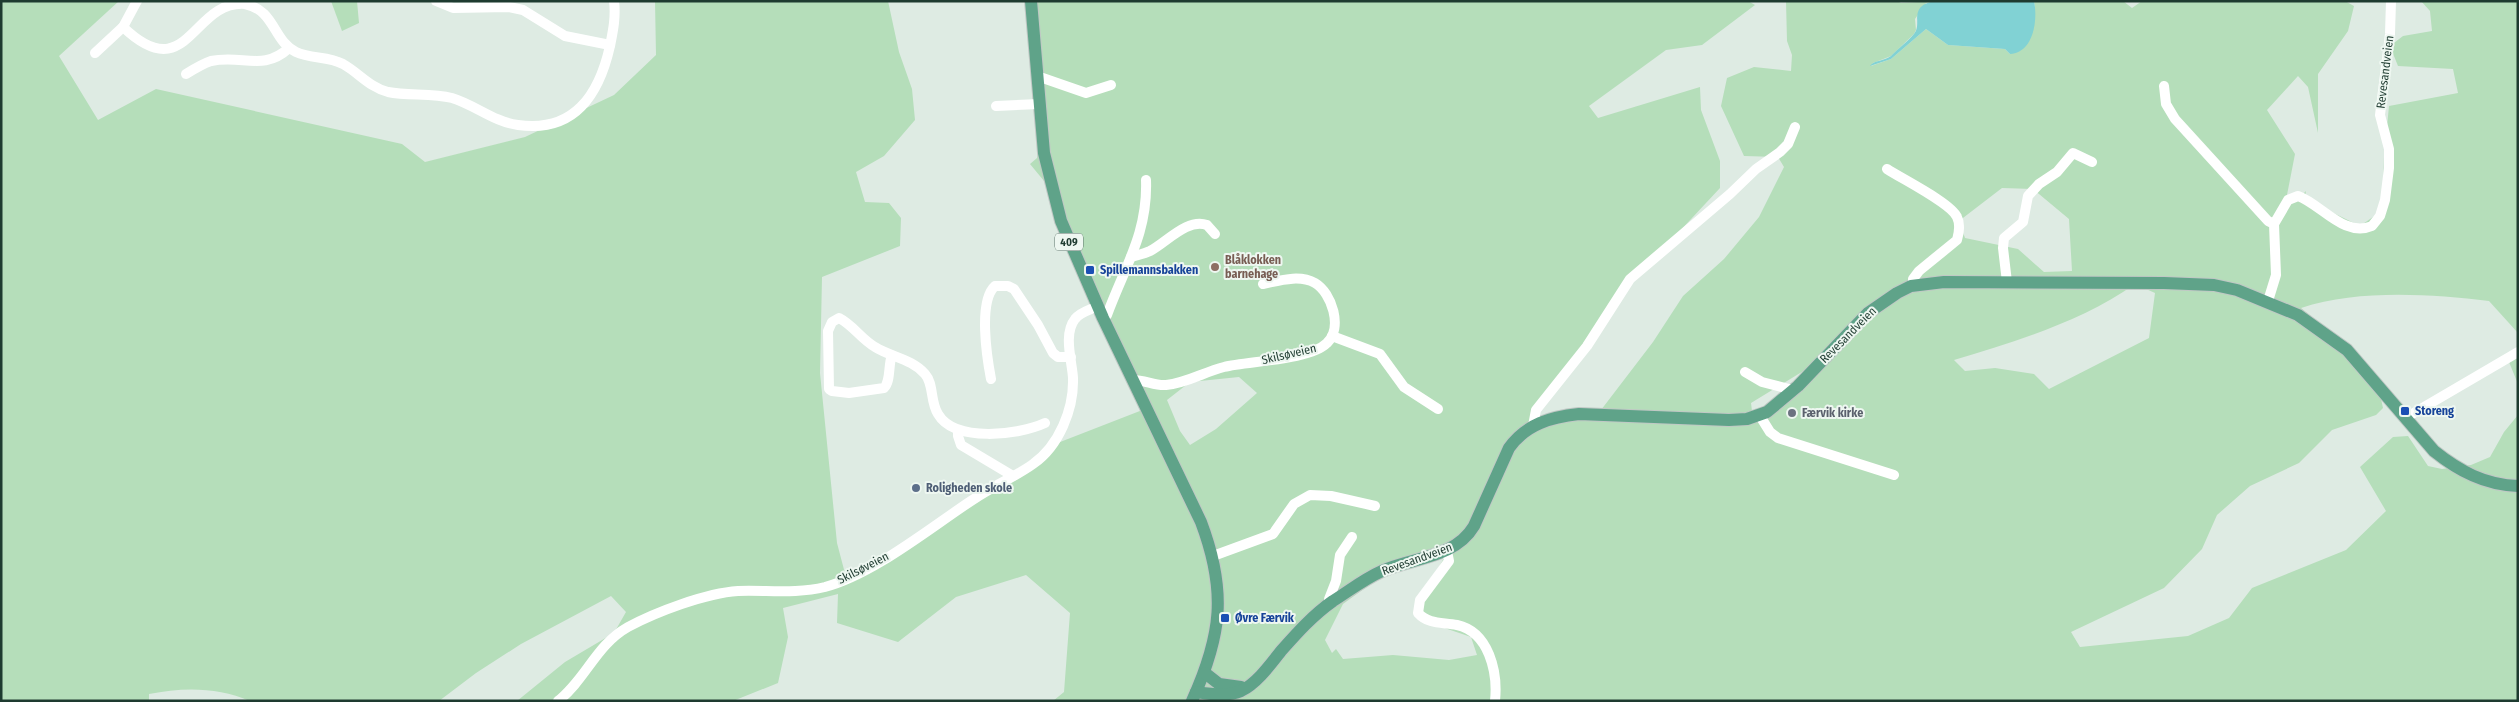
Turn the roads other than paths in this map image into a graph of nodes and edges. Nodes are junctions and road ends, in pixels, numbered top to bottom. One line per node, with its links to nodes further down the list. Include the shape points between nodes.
1 (137, 1): 6 (street)
2 (436, 1): 7 (street, via 453,8 509,7 523,10 565,36)
3 (614, 1): 7 (street, via 615,20)
4 (1032, 1): 11 (main road, 409)
5 (2391, 1): 20 (street, Revesandveien, via 2380,115 2389,149 2389,168 2380,216 2372,226 2358,228 2341,223 2298,196 2288,200)
6 (123, 27): 8 (street, via 150,46 172,46 190,36 215,9 245,4 262,11); 9 (street)
7 (610, 45): 8 (street, via 599,84 582,106 557,122 528,126 502,122 451,98 381,90 368,84 344,64)
8 (289, 48): 10 (street, via 270,61 212,61)
9 (95, 53)
10 (186, 74)
11 (1037, 76): 12 (street, via 1086,93); 14 (main road, 409)
12 (1111, 85)
13 (2164, 86): 20 (street, via 2166,104 2175,119)
14 (1039, 104): 15 (street); 27 (main road, 409, via 1050,186 1064,230)
15 (996, 106)
16 (1795, 126): 40 (street, via 1788,144 1780,152 1756,168 1630,279 1587,346 1533,414)
17 (2092, 162): 23 (street, via 2073,153 2057,172 2028,196 2023,222 2004,238)
18 (1886, 169): 25 (street, via 1947,205 1958,218 1957,240 1919,271 1913,279)
19 (1146, 180): 22 (street, via 1144,221)
20 (2274, 224): 26 (street, via 2276,275)
21 (1215, 234): 22 (street, via 1207,225 1197,223 1148,252)
22 (1131, 257): 27 (street, via 1107,315)
23 (2007, 282): 25 (main road, Revesandveien); 26 (main road, Revesandveien, via 2214,285)
24 (1263, 284): 28 (street, Skilsøveien, via 1296,278 1315,283 1329,299 1333,310 1335,324)
25 (1915, 285): 35 (main road, Revesandveien, via 1868,313)
26 (2268, 301): 38 (main road, Revesandveien, via 2298,315 2347,350)
27 (1101, 312): 31 (street, Skilsøveien, via 1074,320 1069,336); 34 (main road, 409)
28 (1332, 336): 34 (street, Skilsøveien, via 1328,343 1307,353 1223,367 1181,383 1164,386); 36 (street, via 1380,354 1404,387)
29 (2518, 352): 38 (street)
30 (892, 356): 30 (street, via 884,388 849,393 832,391 827,378 829,325 839,318 862,338); 41 (street, via 923,371 930,383 938,415)
31 (1071, 357): 33 (street, via 1058,357 1053,353 1014,289 995,286 988,296 984,341); 43 (street, Skilsøveien, via 1072,395 1063,426 1034,464)
32 (1745, 372): 35 (street, via 1762,382)
33 (991, 379)
34 (1133, 380): 48 (main road, 409, via 1202,522)
35 (1793, 390): 37 (main road, Revesandveien)
36 (1438, 409)
37 (1760, 416): 40 (main road, Revesandveien, via 1729,420 1579,414 1560,416); 42 (street, via 1778,438)
38 (2407, 417): 44 (main road, Revesandveien, via 2434,451 2450,464 2491,483)
39 (1045, 423): 41 (street, via 1012,432)
40 (1533, 426): 47 (main road, Revesandveien, via 1517,437 1509,448 1467,537)
41 (958, 430): 43 (street, via 961,445)
42 (1894, 475)
43 (1013, 476): 53 (street, Skilsøveien, via 879,562 844,580 825,587 785,593 737,591 706,596 629,627 605,644 583,676)
44 (2518, 486)
45 (1375, 506): 48 (street, via 1310,494 1294,504 1273,534)
46 (1352, 537): 49 (street, via 1340,555 1329,599)
47 (1447, 551): 49 (main road, Revesandveien, via 1381,572); 54 (street, via 1449,562 1420,600 1418,613 1432,622 1474,630 1491,662 1495,676)
48 (1213, 556): 50 (main road, 409, via 1218,612)
49 (1331, 603): 51 (main road, Revesandveien, via 1308,622)
50 (1205, 673): 51 (main road, via 1219,684); 52 (main road, 409)
51 (1246, 687): 52 (main road, Revesandveien, via 1231,694)
52 (1194, 696)
53 (558, 701)
54 (1495, 701)

